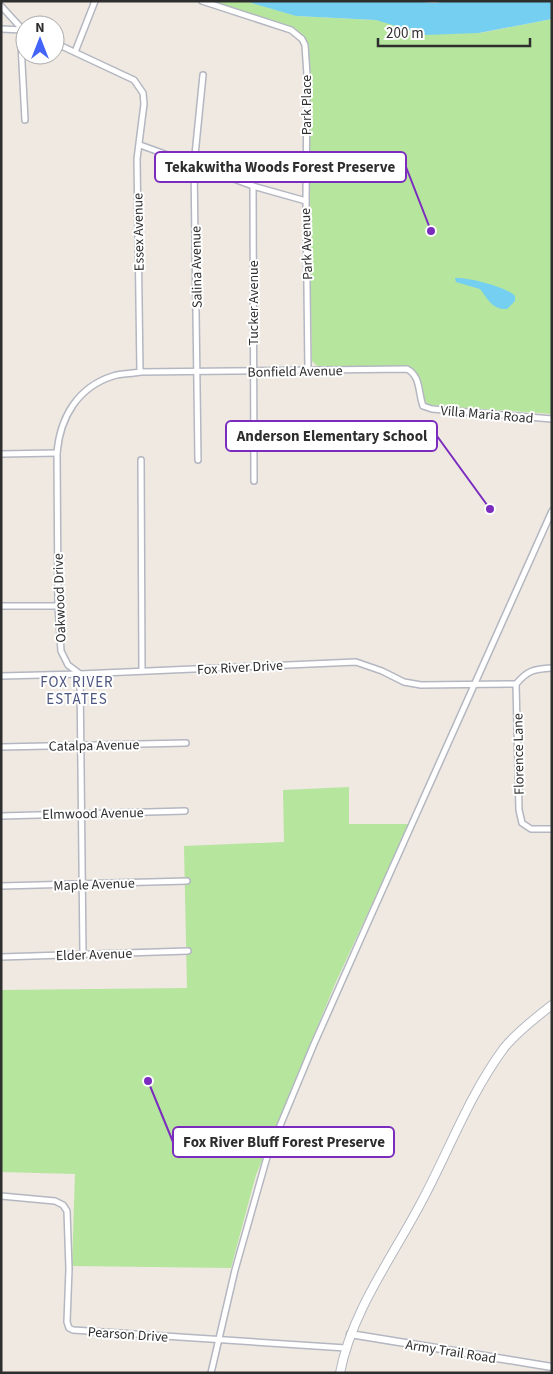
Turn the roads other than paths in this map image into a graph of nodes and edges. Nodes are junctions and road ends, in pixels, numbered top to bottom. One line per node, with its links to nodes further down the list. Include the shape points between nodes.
1 (95, 1): 8 (street)
2 (202, 1): 15 (street, Park Place, via 291,30 302,39 307,75)
3 (1, 6): 4 (street)
4 (15, 21)
5 (1, 29): 6 (street)
6 (15, 30)
7 (65, 48): 8 (street)
8 (75, 52): 12 (street, Essex Avenue, via 134,80 143,93)
9 (22, 65): 11 (street)
10 (203, 75): 13 (street, Salina Avenue)
11 (25, 120)
12 (140, 145): 13 (street, Park Avenue); 17 (street, Essex Avenue, via 137,159)
13 (194, 165): 14 (street, Park Avenue); 19 (street, Salina Avenue)
14 (253, 186): 15 (street, Park Avenue); 18 (street, Tucker Avenue)
15 (306, 202): 16 (street, Park Avenue)
16 (308, 371): 18 (street, Bonfield Avenue); 20 (street, Bonfield Avenue, via 407,369 416,377)
17 (140, 372): 19 (street, Bonfield Avenue); 22 (street, Oakwood Drive, via 103,380 82,393 63,423)
18 (253, 372): 19 (street, Bonfield Avenue); 26 (street, Tucker Avenue)
19 (197, 373): 25 (street, Salina Avenue)
20 (423, 406): 21 (street, Villa Maria Road)
21 (552, 419)
22 (57, 453): 23 (street); 29 (street, Oakwood Drive)
23 (1, 454)
24 (141, 460): 31 (street)
25 (198, 460)
26 (254, 481)
27 (552, 511): 34 (street)
28 (1, 606): 29 (street)
29 (58, 606): 32 (street, Oakwood Drive, via 61,651 68,665)
30 (552, 668): 35 (street, via 534,669)
31 (142, 672): 32 (street, Fox River Drive); 34 (street, Fox River Drive, via 356,662 404,682 421,685)
32 (80, 674): 33 (street, Fox River Drive); 37 (street)
33 (1, 676)
34 (474, 684): 35 (street, Fox River Drive); 52 (street, via 267,1157)
35 (516, 684): 42 (street, Florence Lane, via 522,823 531,829)
36 (186, 743): 37 (street, Catalpa Avenue)
37 (81, 746): 38 (street, Catalpa Avenue); 40 (street)
38 (1, 747)
39 (185, 812): 40 (street, Elmwood Avenue)
40 (81, 814): 41 (street, Elmwood Avenue); 44 (street)
41 (1, 816)
42 (552, 829)
43 (187, 881): 44 (street, Maple Avenue)
44 (83, 884): 45 (street, Maple Avenue); 47 (street)
45 (1, 886)
46 (188, 951): 47 (street, Elder Avenue)
47 (83, 955): 48 (street, Elder Avenue)
48 (1, 957)
49 (552, 1005): 51 (main road, via 506,1046 484,1077 428,1190)
50 (1, 1196): 52 (street, Pearson Drive, via 55,1201 67,1211 69,1328)
51 (350, 1334): 53 (main road); 54 (street, Army Trail Road)
52 (218, 1339): 53 (street, Pearson Drive); 55 (street)
53 (346, 1348): 56 (main road)
54 (552, 1367)
55 (211, 1373)
56 (340, 1373)

